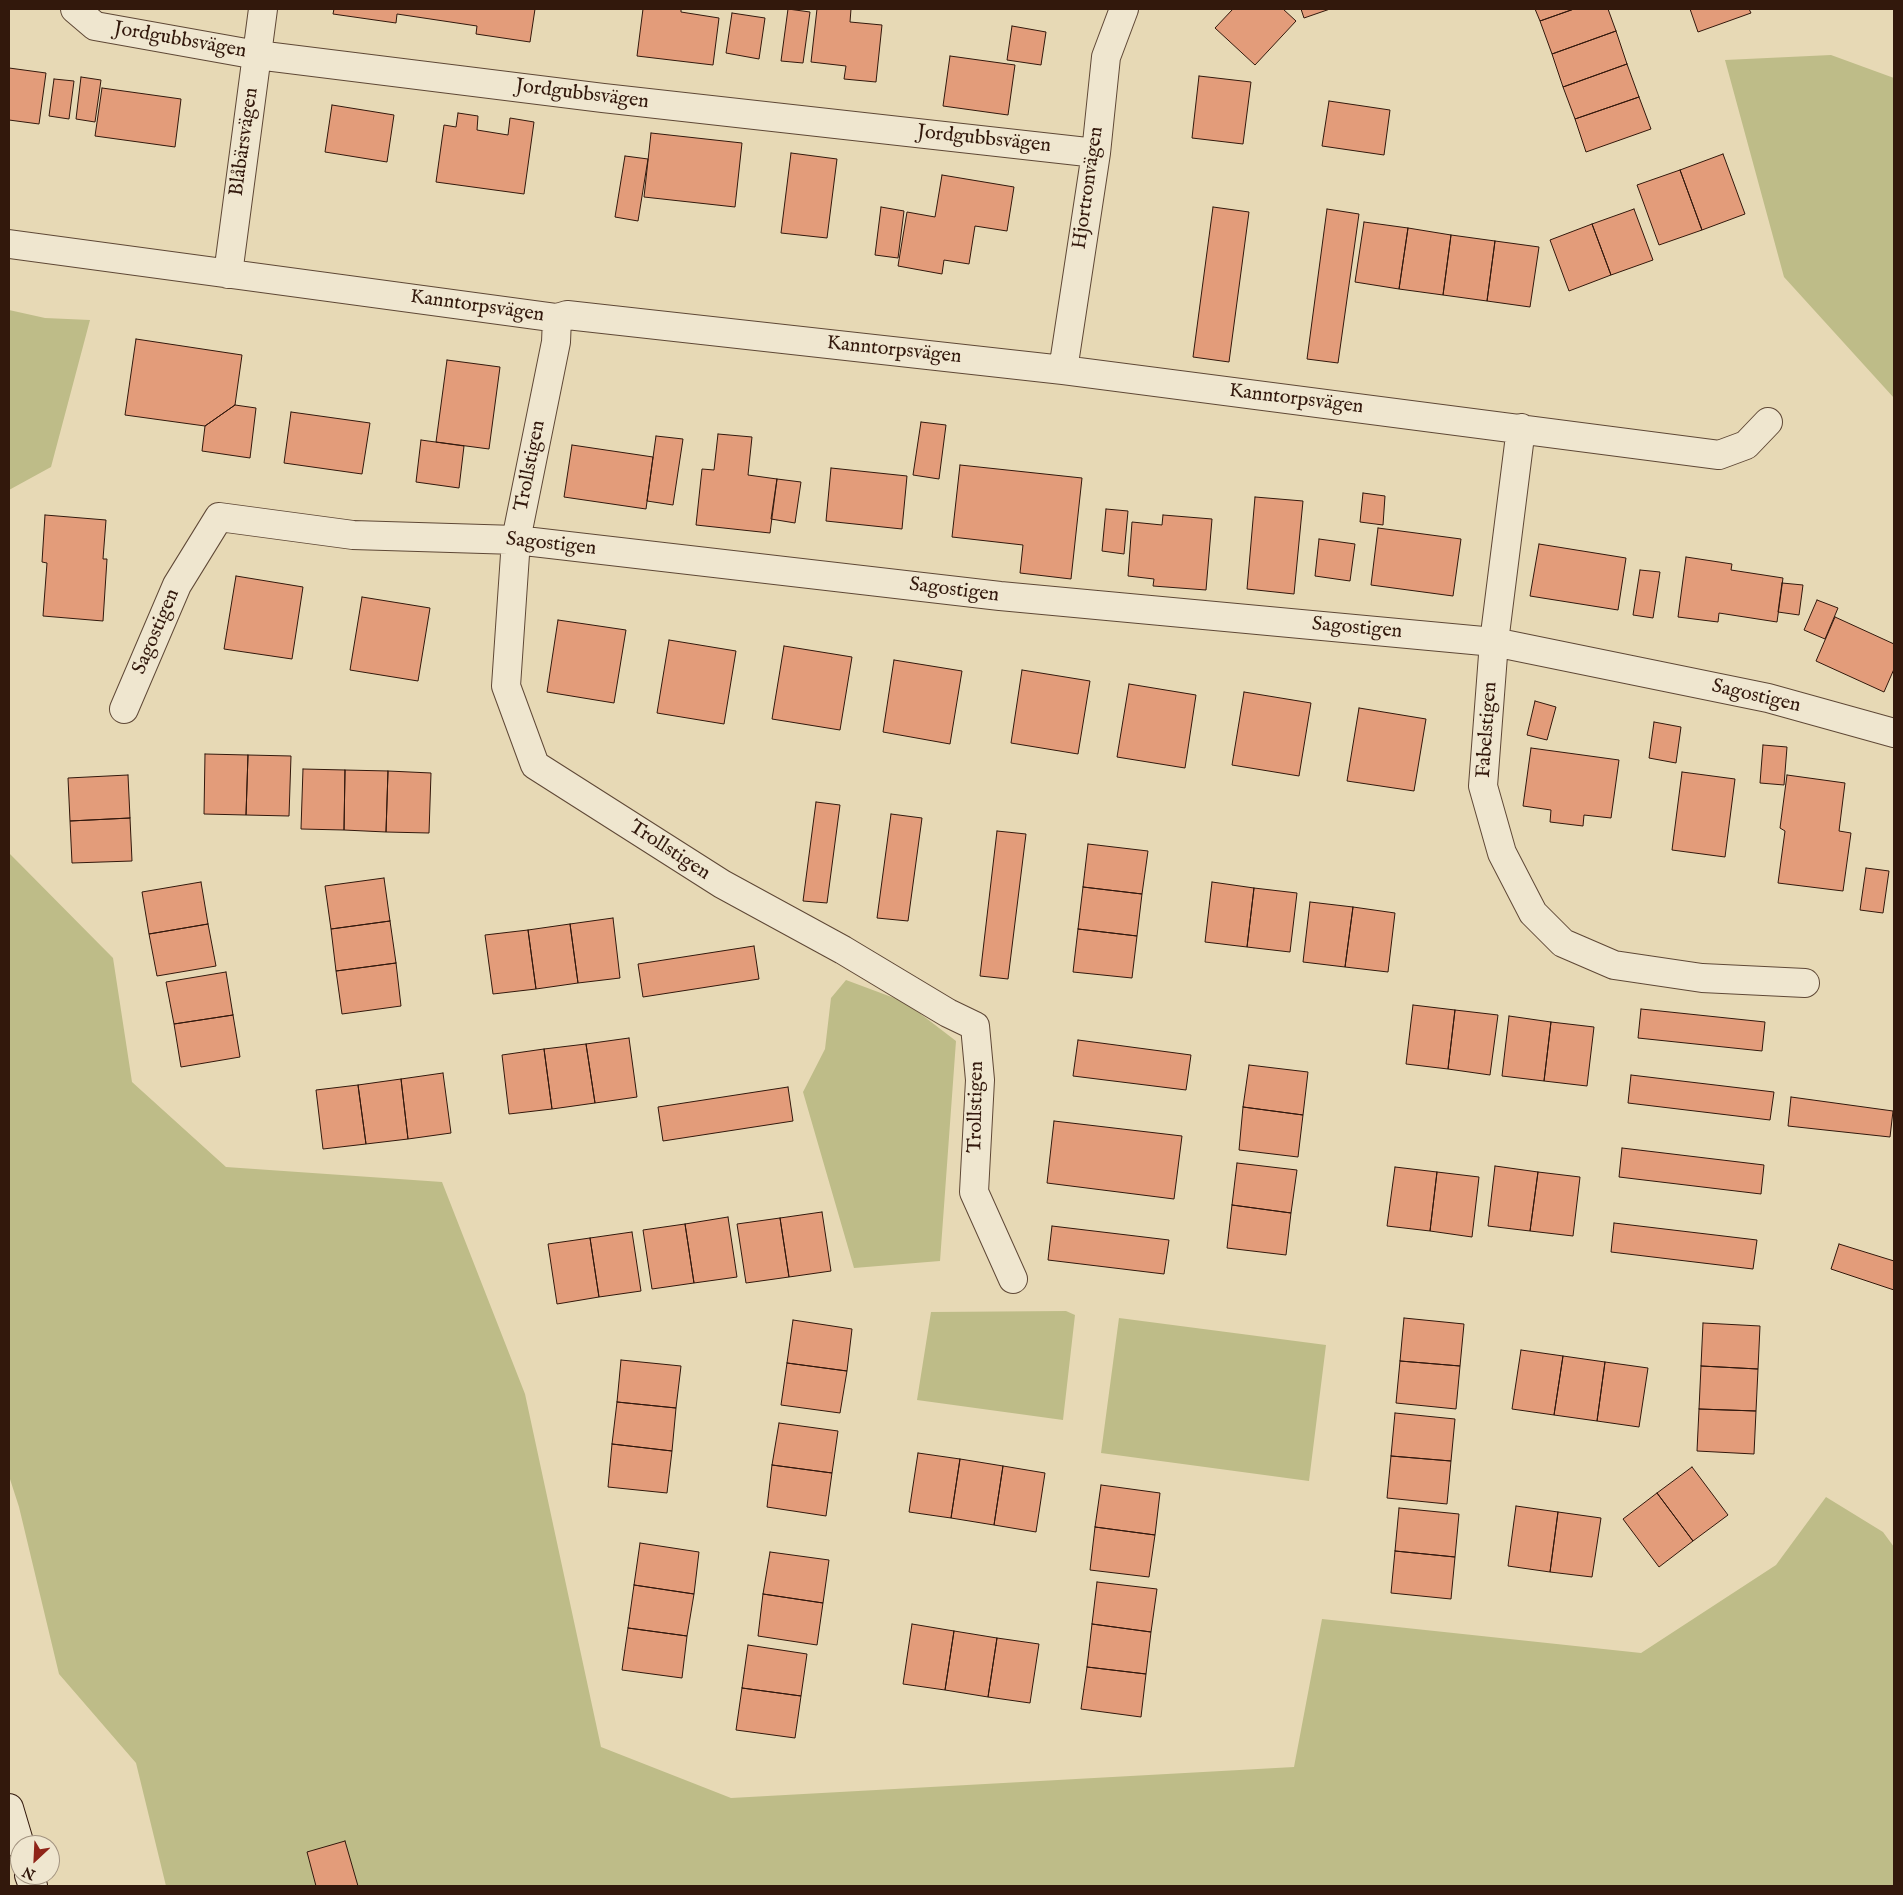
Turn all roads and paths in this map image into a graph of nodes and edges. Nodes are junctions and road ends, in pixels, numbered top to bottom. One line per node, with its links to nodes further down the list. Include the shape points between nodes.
1 (75, 9): 4 (street, Jordgubbsvägen, via 95,26)
2 (263, 9): 4 (street, Blåbärsvägen)
3 (1124, 9): 5 (street, Hjortronvägen, via 1106,58)
4 (257, 55): 5 (street, Jordgubbsvägen, via 603,98); 7 (street, Blåbärsvägen)
5 (1096, 153): 9 (street, Hjortronvägen)
6 (9, 244): 7 (street, Kanntorpsvägen)
7 (228, 274): 8 (street, Kanntorpsvägen)
8 (557, 318): 9 (street, Kanntorpsvägen, via 568,314); 12 (street, Trollstigen, via 556,342)
9 (1063, 370): 11 (street, Kanntorpsvägen)
10 (1768, 422): 11 (street, Kanntorpsvägen, via 1746,445 1719,455)
11 (1521, 428): 13 (street, Fabelstigen)
12 (516, 540): 13 (street, Sagostigen, via 1000,596); 14 (street, Sagostigen, via 353,534 219,517 177,585); 17 (street, Trollstigen, via 506,686 535,765 722,884 975,1026 980,1080 974,1192)
13 (1494, 642): 15 (street, Sagostigen, via 1768,698); 16 (street, Fabelstigen, via 1483,786 1502,853 1533,912 1563,943 1614,965 1702,978)
14 (124, 708)
15 (1894, 733)
16 (1805, 983)
17 (1013, 1279)
18 (9, 1808): 19 (street)
19 (17, 1835)

